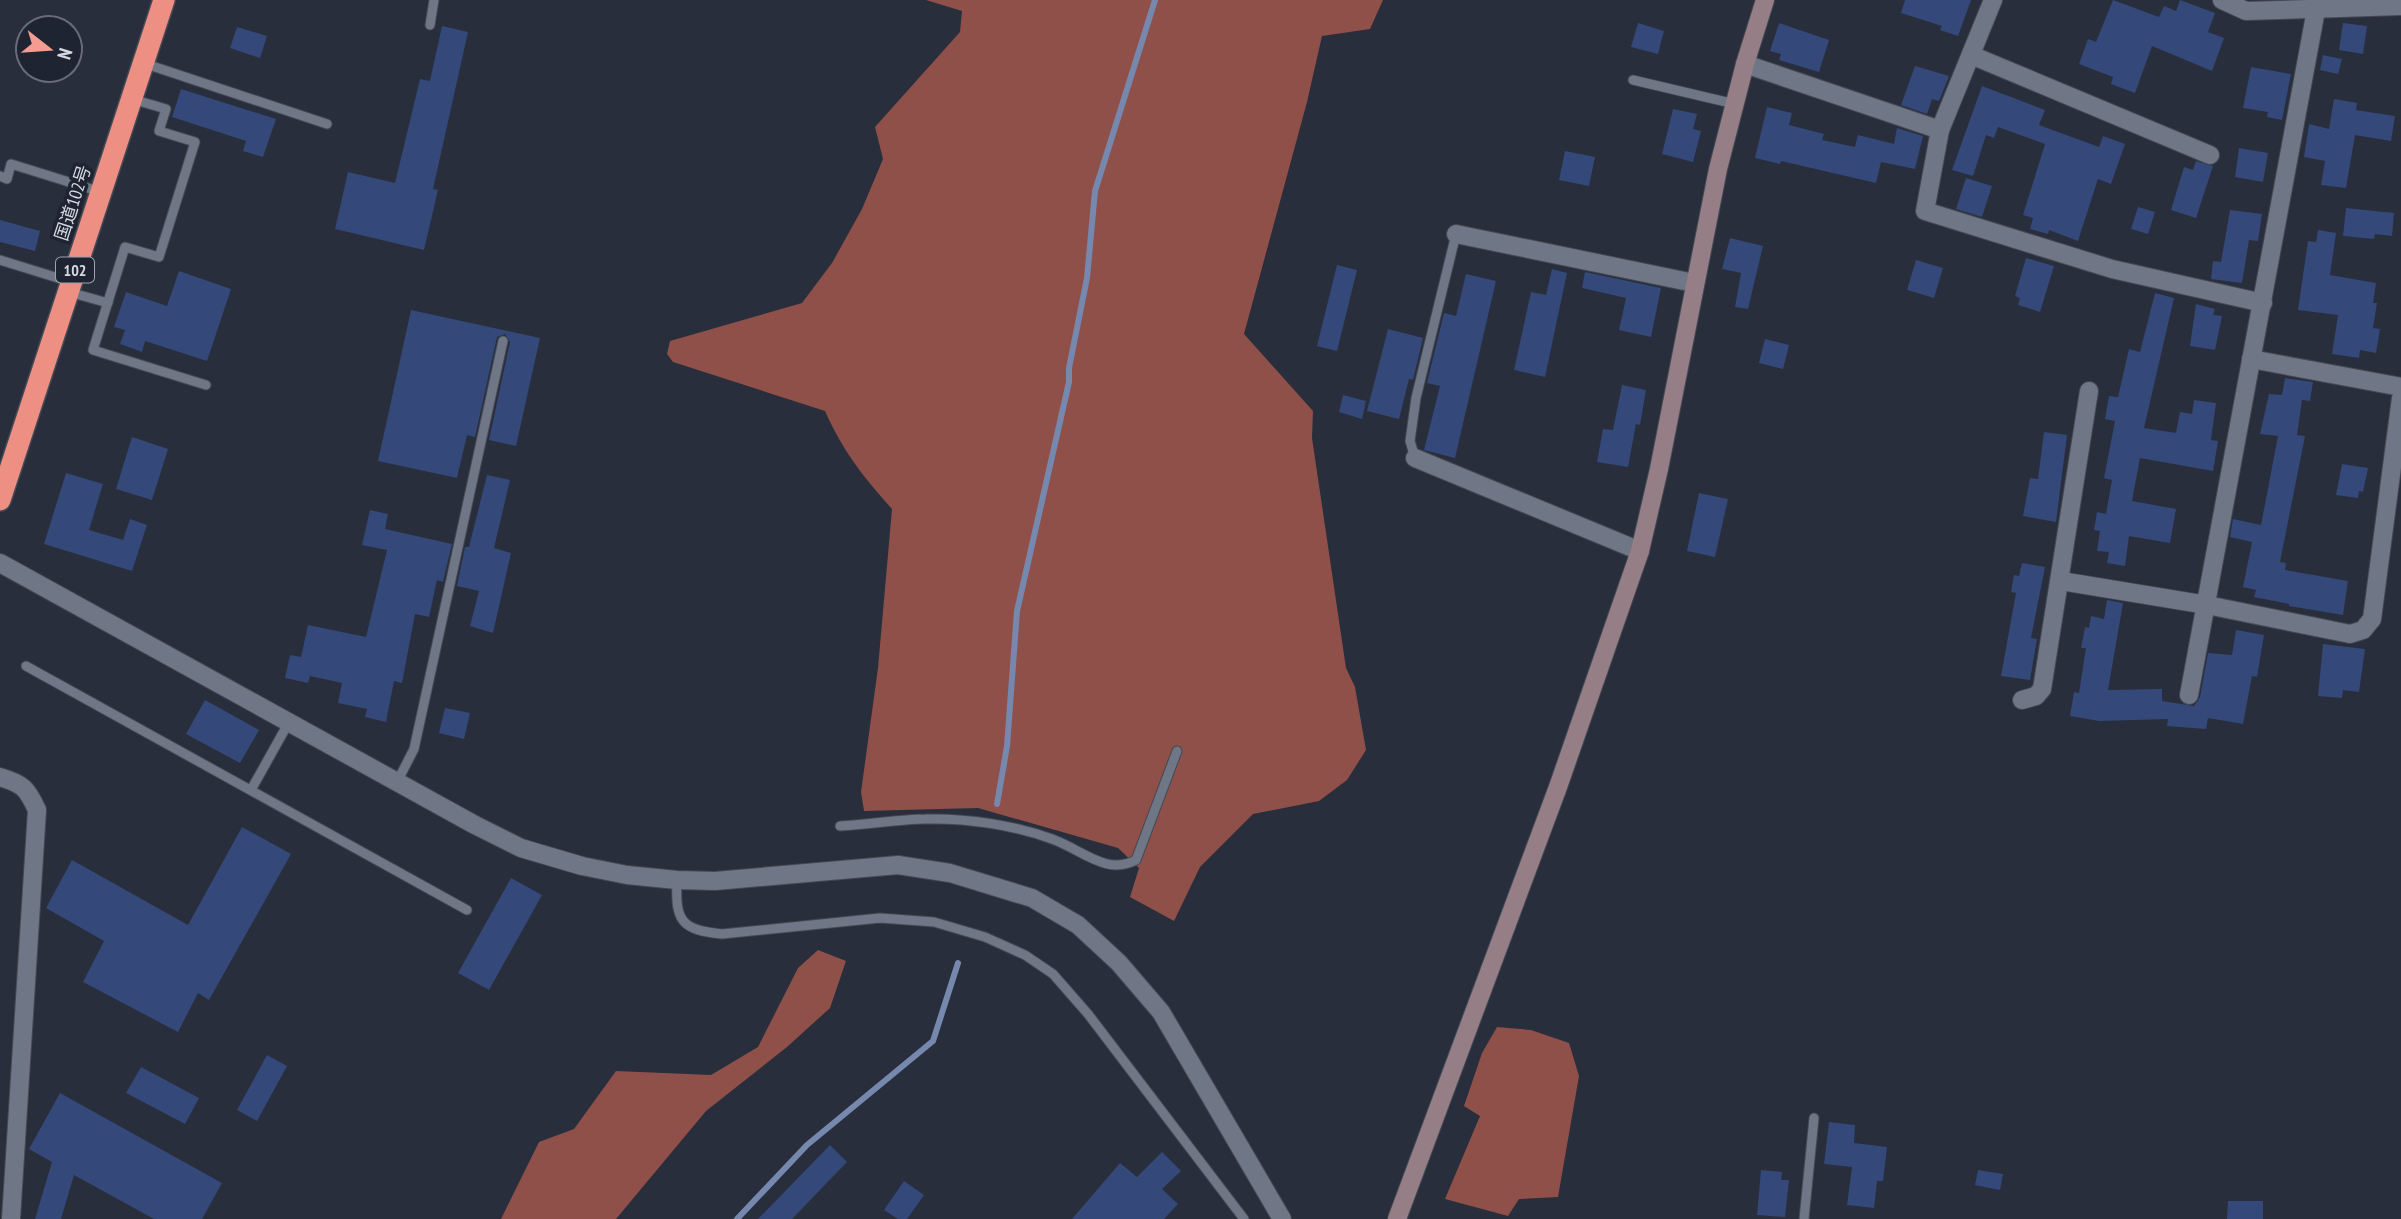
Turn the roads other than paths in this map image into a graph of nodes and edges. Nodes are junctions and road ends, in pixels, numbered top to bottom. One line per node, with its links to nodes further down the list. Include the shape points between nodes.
1 (164, 0): 10 (highway, 国道102号 / 102)
2 (434, 0): 8 (lane)
3 (1765, 0): 11 (street)
4 (1993, 0): 9 (street)
5 (2222, 0): 7 (street, via 2246,11)
6 (2401, 6): 7 (street)
7 (2316, 10): 25 (street)
8 (430, 25)
9 (1971, 55): 16 (street); 17 (street)
10 (143, 63): 13 (highway, 国道102号 / 102); 15 (lane)
11 (1745, 64): 14 (street); 16 (street)
12 (1633, 80): 14 (lane)
13 (132, 99): 19 (highway, 国道102号 / 102); 24 (lane, via 166,109 159,131 195,142 159,257 125,247)
14 (1735, 104): 22 (street)
15 (327, 124)
16 (1940, 130): 25 (street, via 1925,211 2112,269)
17 (2210, 155)
18 (0, 176): 19 (lane, via 7,179 11,164)
19 (101, 192): 23 (highway, 国道102号 / 102)
20 (1456, 234): 22 (street); 32 (lane, via 1416,398 1410,441)
21 (0, 260): 23 (lane)
22 (1694, 283): 34 (street)
23 (69, 287): 24 (lane); 33 (highway, 国道102号 / 102)
24 (108, 303): 28 (lane, via 93,350)
25 (2263, 303): 27 (street)
26 (503, 341): 44 (lane, via 414,748)
27 (2250, 359): 29 (street); 37 (street)
28 (206, 385)
29 (2401, 387)
30 (2089, 391): 36 (street)
31 (2401, 398): 37 (street, via 2372,619 2363,629 2350,634)
32 (1415, 457): 34 (street)
33 (0, 500)
34 (1640, 551): 53 (street)
35 (0, 563): 41 (street)
36 (2061, 581): 37 (street); 40 (street, via 2042,689)
37 (2207, 605): 39 (street)
38 (26, 666): 45 (lane)
39 (2189, 695)
40 (2022, 700)
41 (289, 722): 44 (street); 45 (lane)
42 (1177, 751): 46 (lane, via 1136,860 1124,866 1107,865 1052,839 965,820)
43 (0, 777): 50 (street, via 20,783 37,810)
44 (397, 782): 47 (street, via 521,848 582,866)
45 (251, 790): 48 (lane)
46 (840, 827)
47 (677, 880): 51 (lane, via 676,907 687,926 700,932 722,934 880,918 934,922 1025,955 1053,974 1088,1014); 52 (street, via 743,880 898,865 950,873 1032,898 1078,925 1161,1012)
48 (467, 910)
49 (1814, 1118): 54 (lane)
50 (8, 1215)
51 (1244, 1219)
52 (1282, 1219)
53 (1397, 1219)
54 (1804, 1219)

